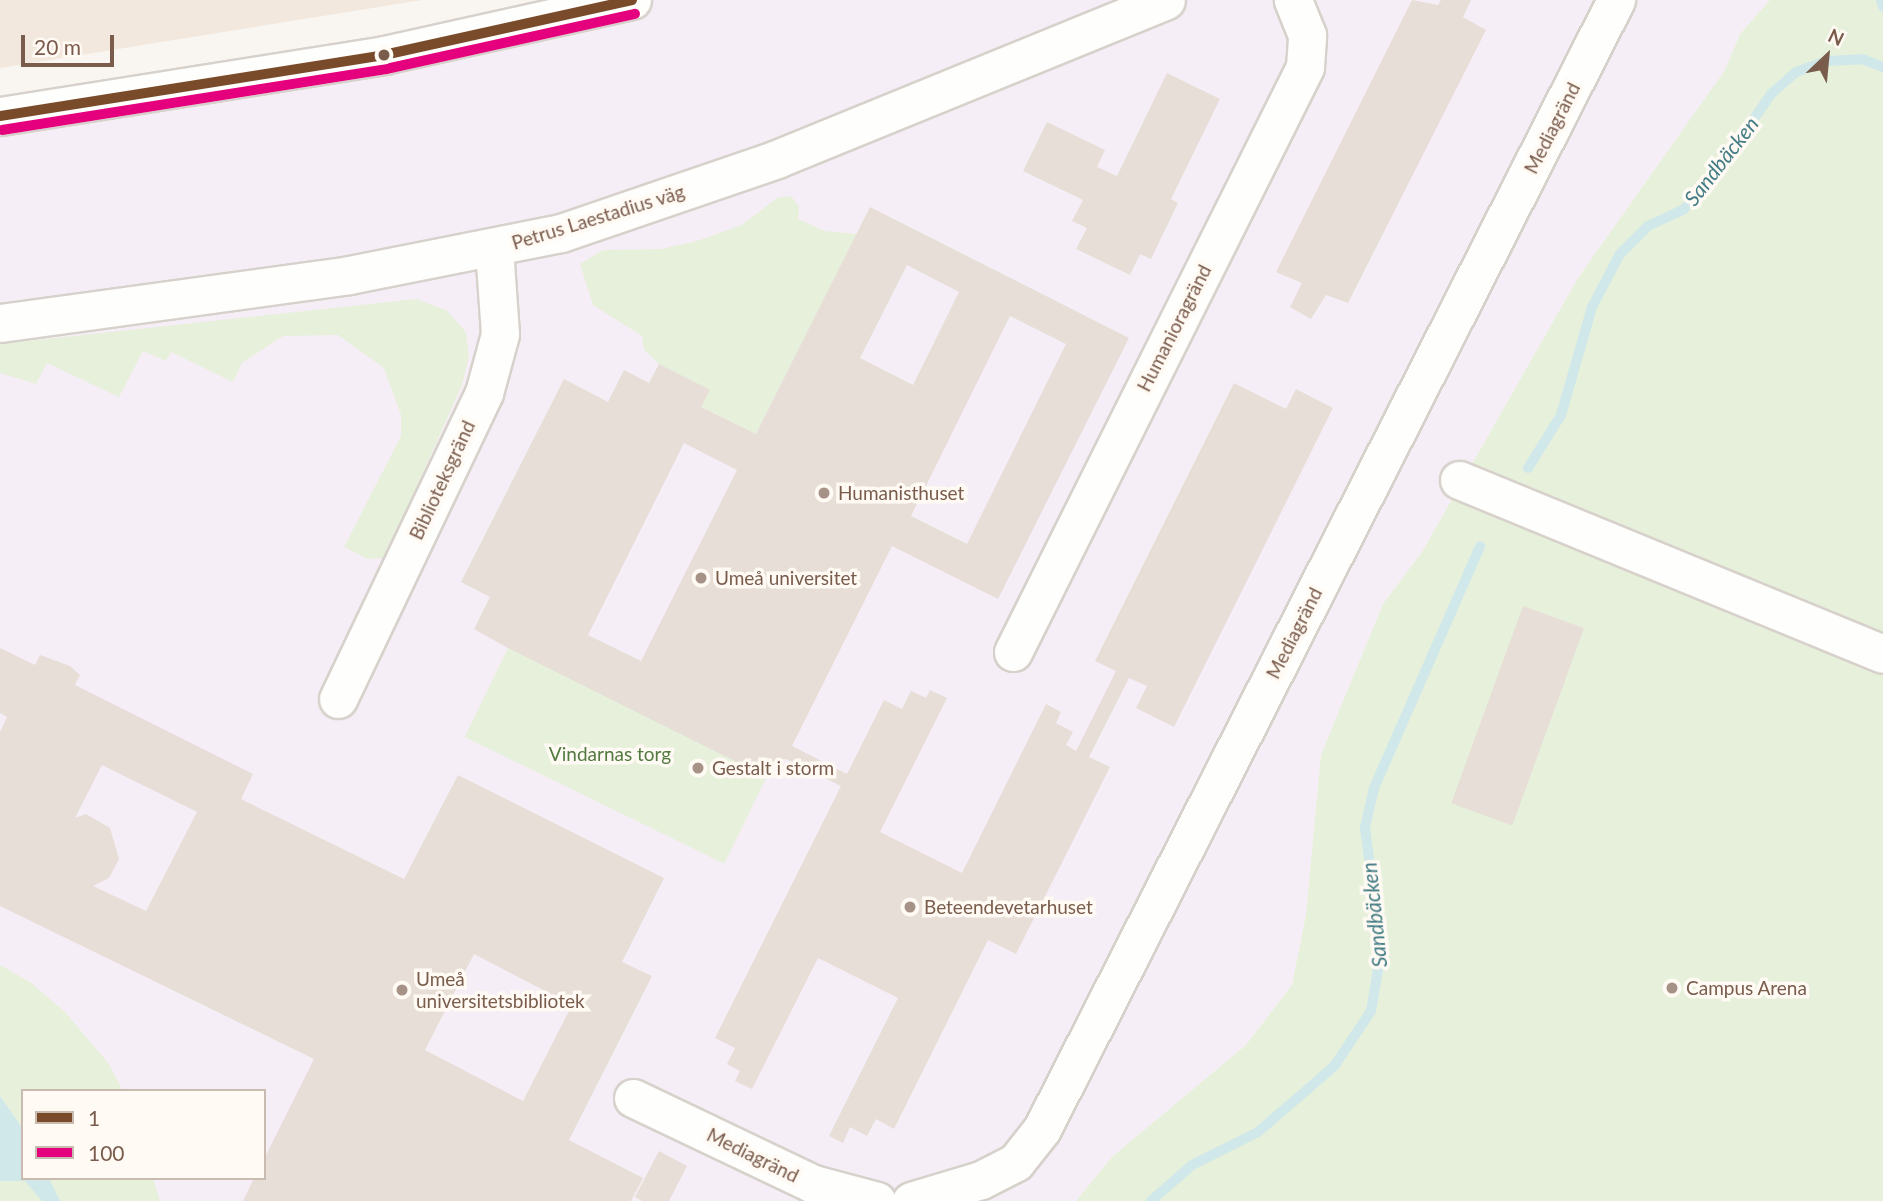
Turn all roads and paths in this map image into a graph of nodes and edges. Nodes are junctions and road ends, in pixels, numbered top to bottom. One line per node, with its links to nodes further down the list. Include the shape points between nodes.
1 (632, 0): 5 (street, via 384,55)
2 (1166, 0): 6 (street, Petrus Laestadius väg, via 777,159 561,233)
3 (1293, 0): 9 (street, Humanioragränd, via 1307,35 1305,67)
4 (1616, 0): 14 (street, Mediagränd, via 1042,1129 1016,1162 981,1181)
5 (0, 116)
6 (494, 249): 7 (street, Petrus Laestadius väg); 11 (street, Biblioteksgränd, via 500,334 484,393)
7 (0, 323)
8 (1459, 480): 10 (street)
9 (1013, 652)
10 (1883, 653)
11 (338, 699)
12 (633, 1098): 13 (street, Mediagränd, via 813,1184)
13 (877, 1201)
14 (911, 1201)

